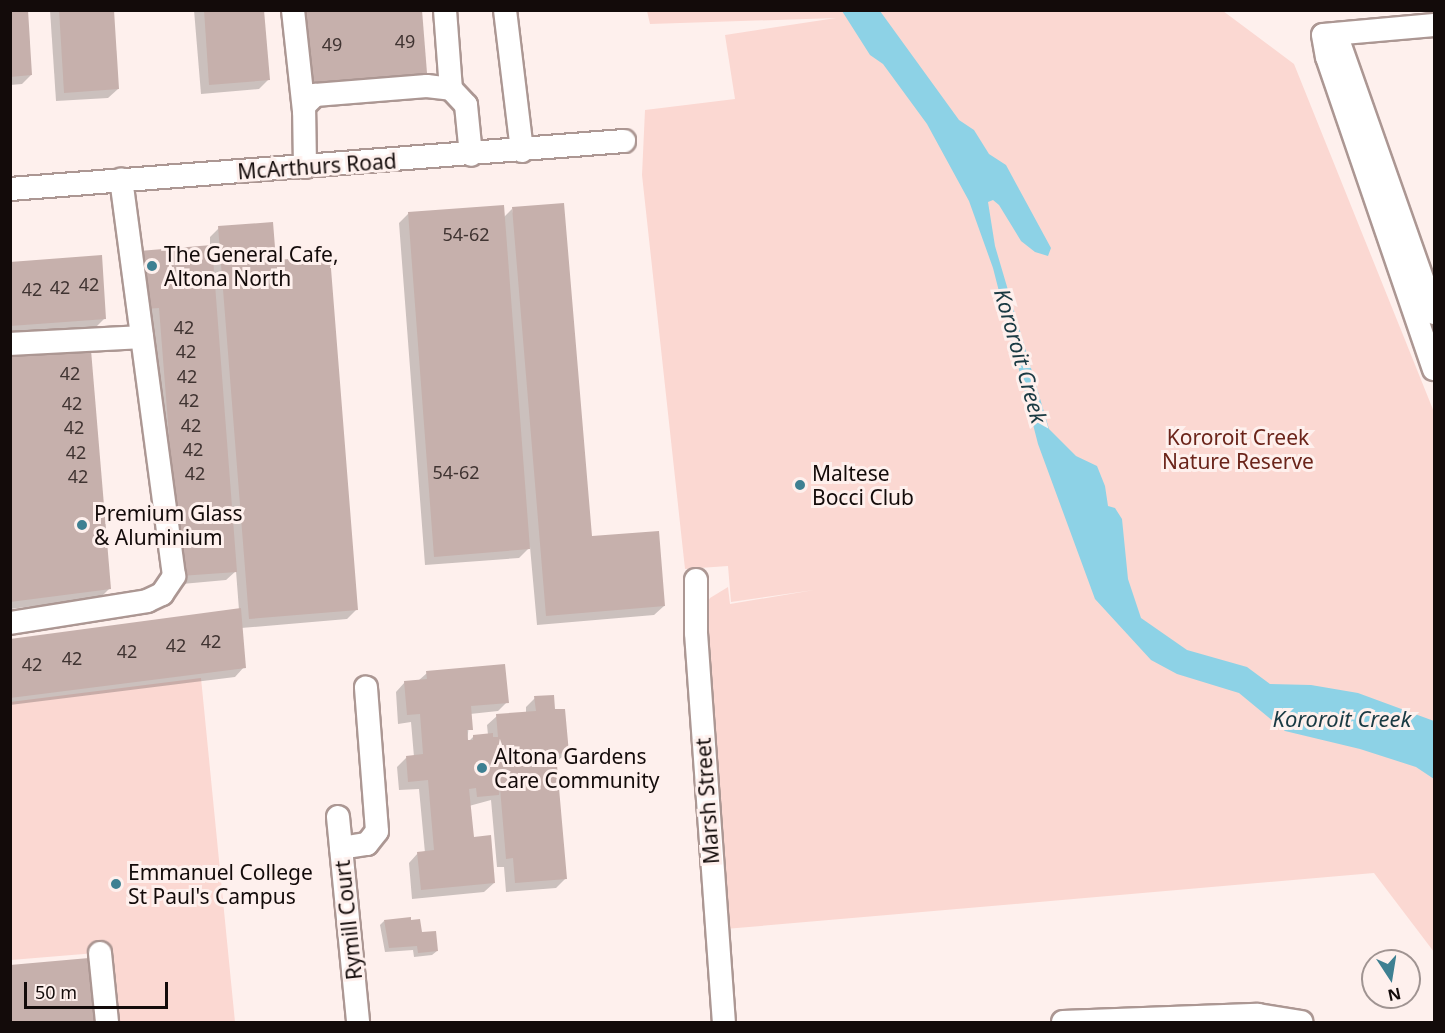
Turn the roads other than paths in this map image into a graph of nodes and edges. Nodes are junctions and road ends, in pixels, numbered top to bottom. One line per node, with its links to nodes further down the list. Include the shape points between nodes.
1 (293, 10): 6 (street)
2 (445, 10): 5 (street)
3 (505, 10): 8 (street)
4 (1434, 25): 13 (street, via 1330,34 1327,57)
5 (452, 89): 6 (street, via 427,86 315,95); 9 (street, via 466,105)
6 (304, 111): 10 (street)
7 (624, 141): 8 (street, McArthurs Road)
8 (522, 151): 9 (street, McArthurs Road)
9 (471, 155): 10 (street, McArthurs Road)
10 (305, 167): 11 (street, McArthurs Road)
11 (121, 180): 12 (street, McArthurs Road); 15 (street)
12 (10, 189)
13 (1414, 283): 14 (street); 17 (street)
14 (1434, 313)
15 (142, 336): 16 (street); 19 (street, via 174,576 162,594 147,601)
16 (10, 344)
17 (1434, 369)
18 (696, 580): 26 (street, Marsh Street, via 696,633)
19 (10, 623)
20 (366, 687): 22 (street, via 377,831 367,844)
21 (338, 817): 22 (street, Rymill Court)
22 (341, 848): 25 (street, Rymill Court)
23 (100, 953): 24 (street)
24 (107, 1023)
25 (358, 1023)
26 (724, 1023)
27 (1063, 1023): 28 (street, via 1258,1015)
28 (1301, 1023)

